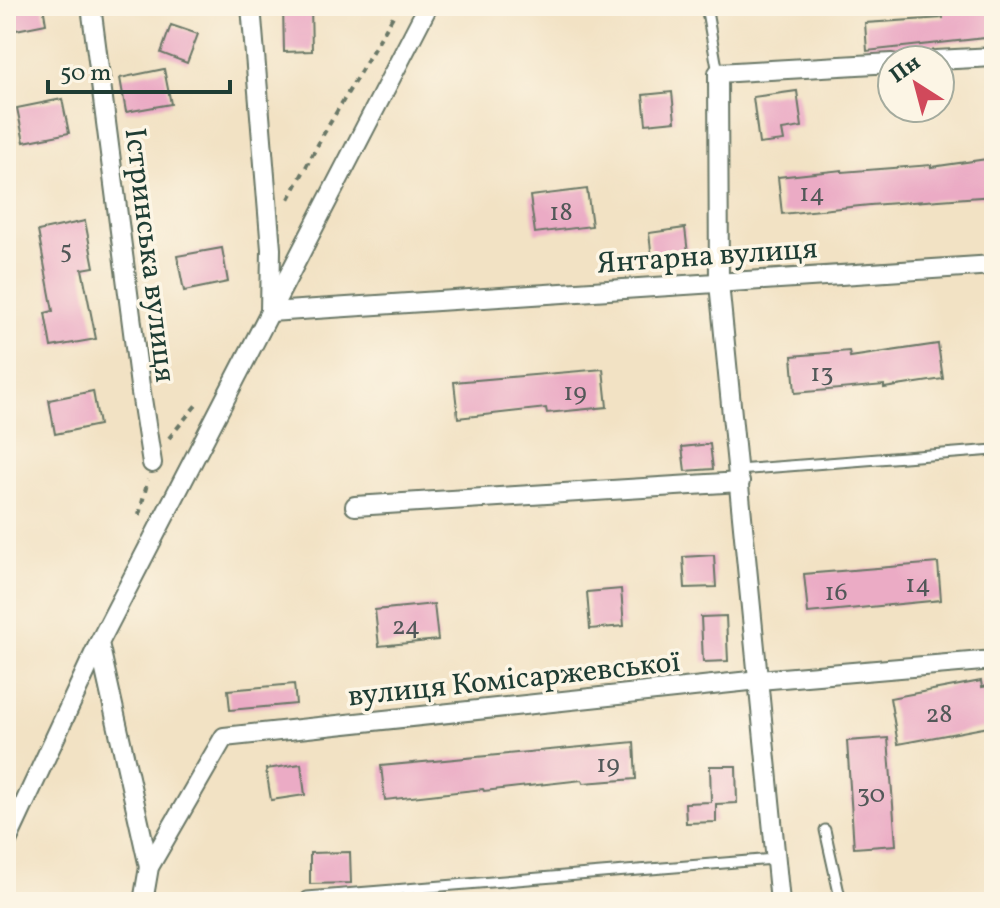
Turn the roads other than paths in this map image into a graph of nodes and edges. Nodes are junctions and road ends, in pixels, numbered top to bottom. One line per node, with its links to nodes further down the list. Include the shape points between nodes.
1 (91, 6): 13 (street, Істринська вулиця)
2 (251, 6): 11 (street, via 271,249)
3 (428, 6): 11 (street)
4 (706, 6): 8 (lane)
5 (994, 57): 6 (street)
6 (956, 59)
7 (876, 64): 8 (street)
8 (718, 73): 10 (street)
9 (994, 265): 10 (street, Янтарна вулиця)
10 (719, 283): 11 (street, Янтарна вулиця); 14 (street)
11 (270, 312): 16 (street)
12 (994, 450): 14 (lane)
13 (152, 463)
14 (739, 476): 15 (street); 18 (street)
15 (355, 506)
16 (99, 643): 20 (street); 22 (street)
17 (994, 660): 18 (street, вулиця Комісаржевської)
18 (759, 680): 21 (street); 22 (street, вулиця Комісаржевської, via 224,737)
19 (825, 830): 26 (lane)
20 (6, 843)
21 (774, 859): 23 (lane); 25 (street)
22 (149, 867): 24 (street, вулиця Комісаржевської)
23 (307, 897)
24 (143, 902)
25 (780, 902)
26 (841, 902)

